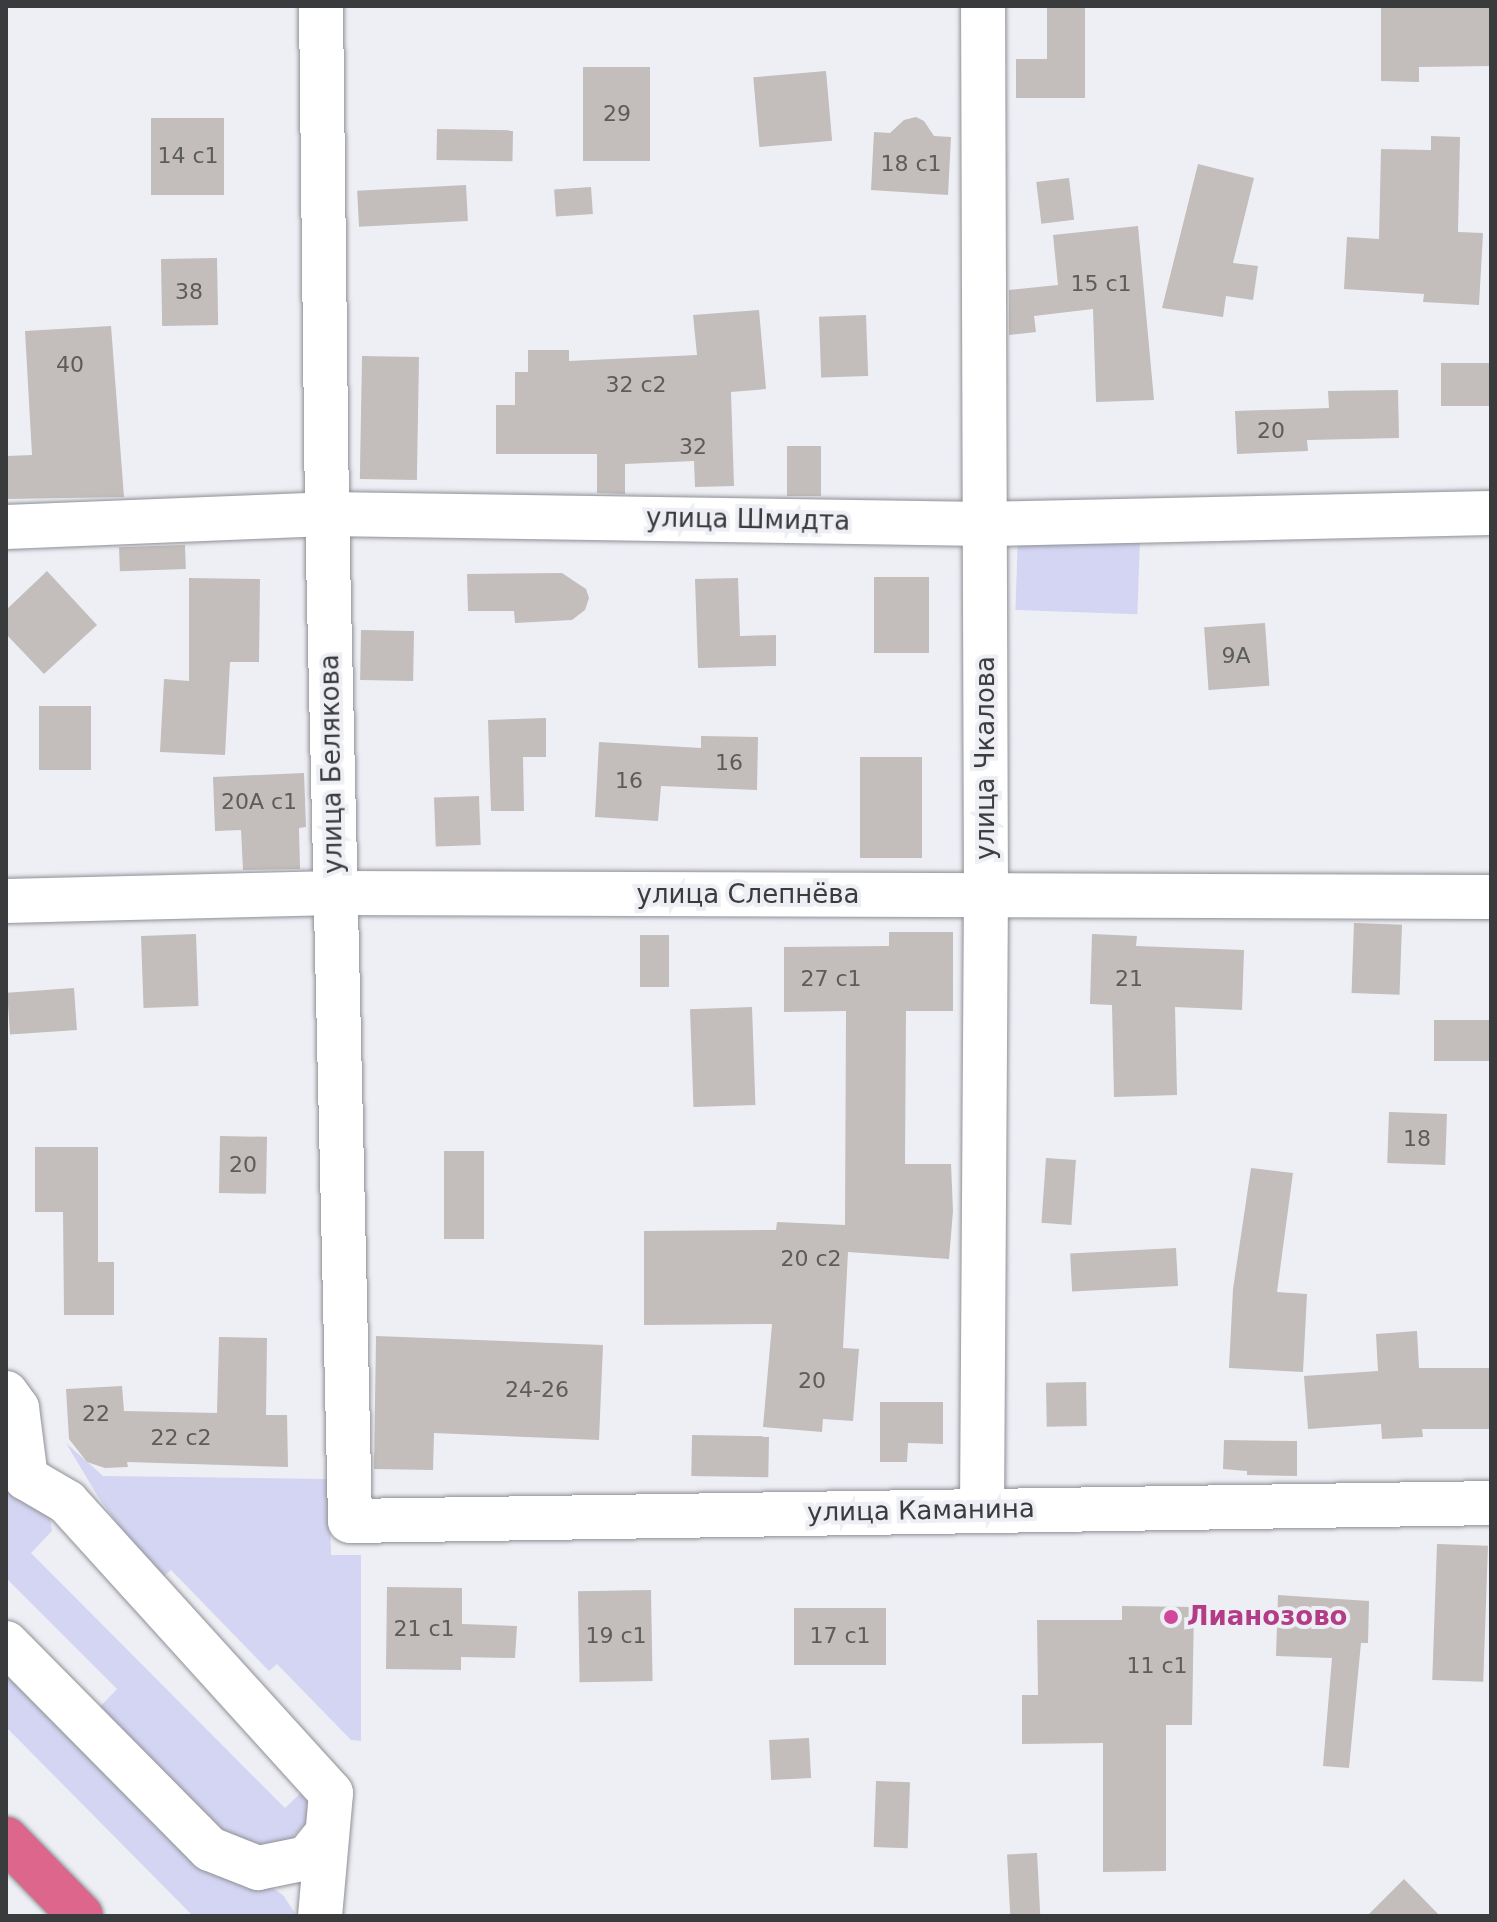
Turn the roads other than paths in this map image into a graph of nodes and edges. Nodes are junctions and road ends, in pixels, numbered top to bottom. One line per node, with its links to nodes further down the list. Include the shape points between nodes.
1 (321, 6): 4 (street, улица Белякова)
2 (983, 6): 5 (street, улица Чкалова)
3 (1491, 513): 5 (street, улица Шмидта)
4 (327, 514): 5 (street, улица Шмидта); 6 (street, улица Шмидта); 7 (street, улица Белякова)
5 (986, 524): 8 (street, улица Чкалова)
6 (6, 527)
7 (335, 893): 8 (street, улица Слепнёва); 10 (street, улица Слепнёва); 14 (street, улица Белякова)
8 (986, 896): 9 (street, улица Слепнёва); 13 (street, улица Чкалова)
9 (1491, 897)
10 (6, 901)
11 (6, 1393): 16 (street, via 17,1408 26,1478 67,1502 331,1793)
12 (1491, 1503): 13 (street, улица Каманина)
13 (982, 1510): 14 (street, улица Каманина)
14 (350, 1521)
15 (6, 1643): 16 (street, via 210,1849 258,1868 307,1858)
16 (327, 1833): 19 (street)
17 (6, 1839): 18 (highway)
18 (81, 1916)
19 (320, 1916)

